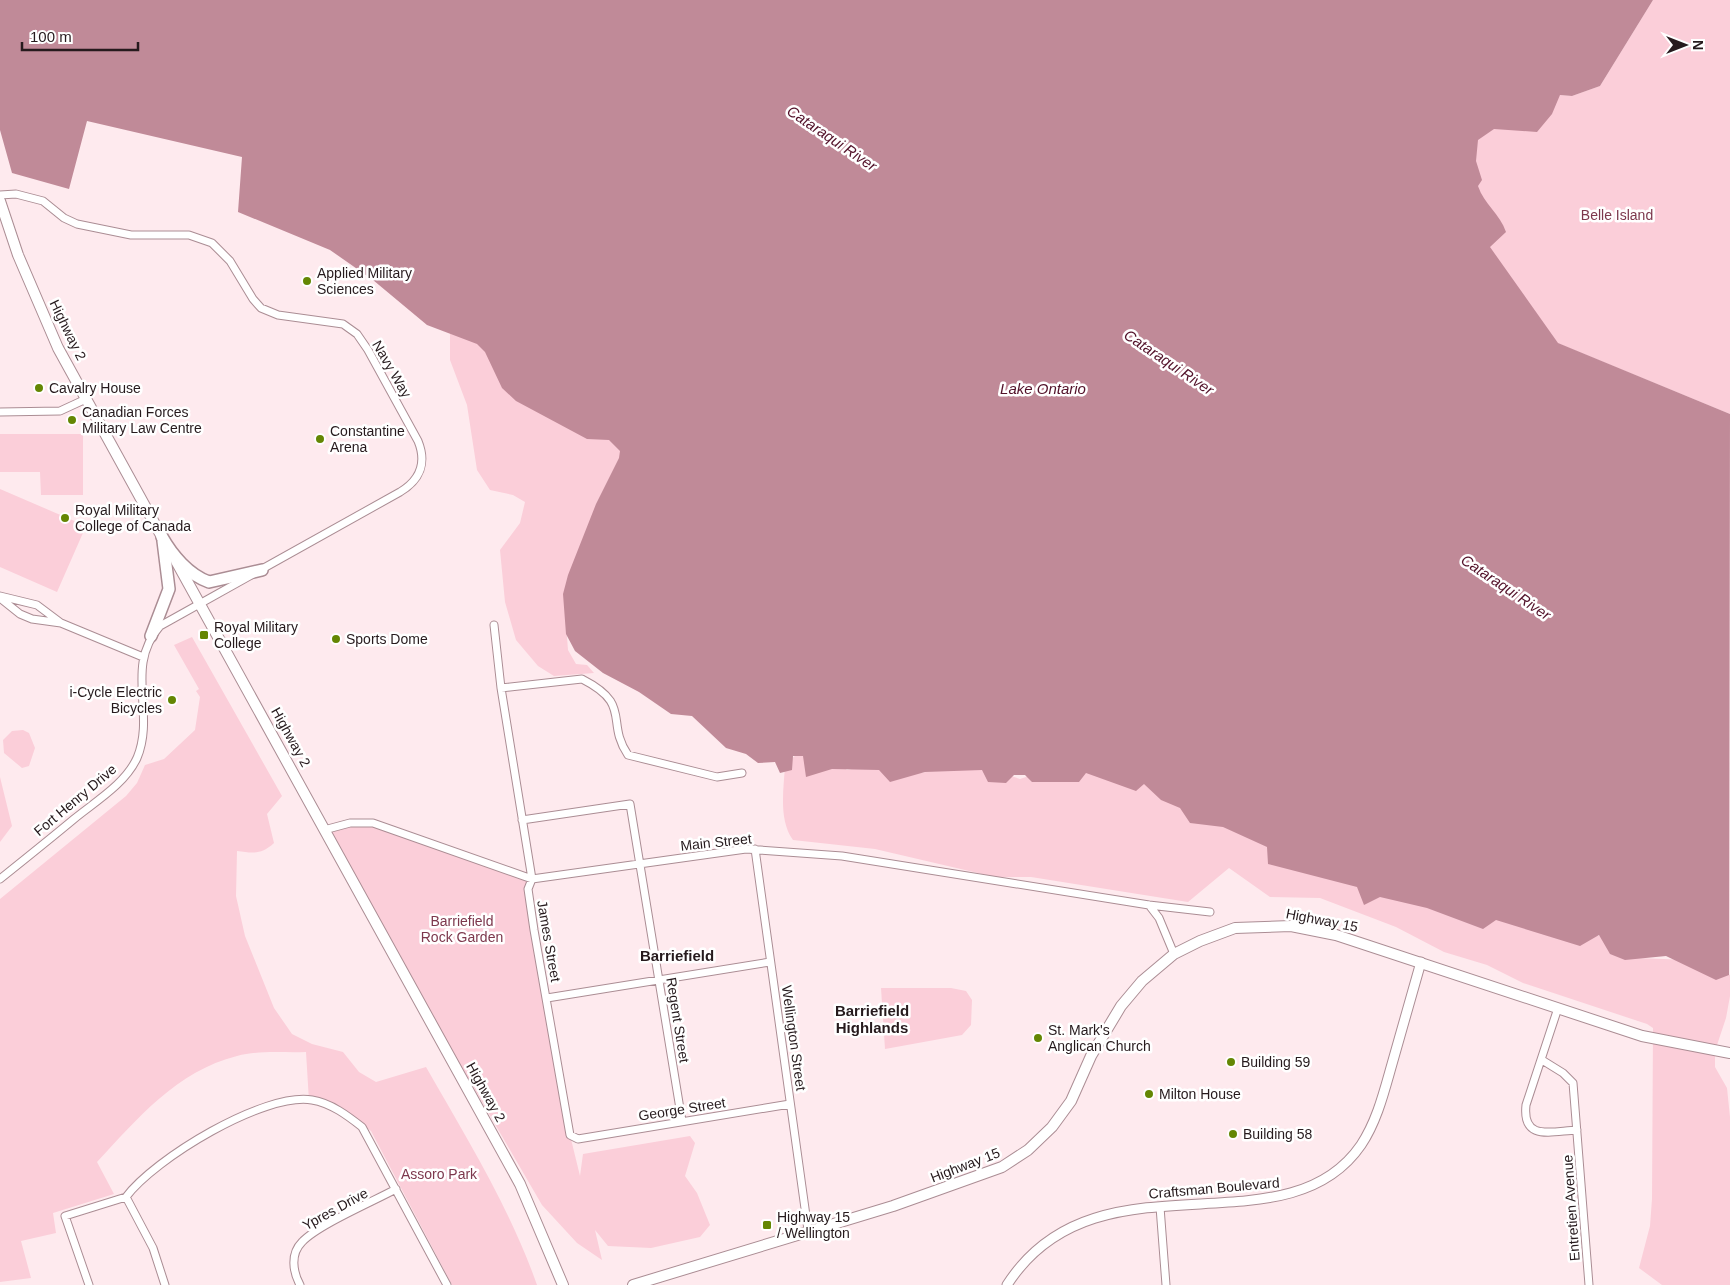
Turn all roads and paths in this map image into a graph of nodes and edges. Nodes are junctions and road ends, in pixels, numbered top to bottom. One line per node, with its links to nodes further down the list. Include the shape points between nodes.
1 (0, 195): 7 (street, Navy Way, via 16,194 43,200 76,224 130,235 201,237 221,250 261,308 278,315 343,324 357,334 418,441 423,457 419,474 412,485)
2 (0, 201): 3 (main road, Highway 2, via 39,305)
3 (86, 399): 4 (street, via 60,411); 5 (main road, Highway 2)
4 (0, 412)
5 (162, 537): 6 (main road, Highway 2); 12 (main road, via 169,589)
6 (169, 548): 7 (main road, via 194,575 209,582); 9 (main road, Highway 2)
7 (262, 570): 9 (street, Navy Way)
8 (0, 597): 10 (street, via 37,605); 10 (street, via 20,614)
9 (200, 604): 12 (street, Fort Henry Drive, via 168,620); 17 (main road, Highway 2)
10 (61, 623): 13 (street)
11 (494, 625): 14 (street, James Street)
12 (152, 636): 13 (street, Fort Henry Drive)
13 (143, 657): 20 (street, Fort Henry Drive, via 142,738 132,767 110,790)
14 (501, 688): 15 (street, via 582,679 611,700 621,745 628,755 717,777); 16 (street, James Street)
15 (742, 773)
16 (522, 820): 19 (street, Regent Street, via 630,804); 21 (street, James Street)
17 (324, 830): 21 (street, Main Street, via 350,823 372,823); 44 (main road, Highway 2, via 520,1184)
18 (756, 849): 19 (street, Main Street); 22 (street, Main Street, via 842,856); 25 (street, Wellington Street)
19 (640, 864): 21 (street, Main Street); 27 (street, Regent Street)
20 (0, 879)
21 (532, 879): 28 (street, James Street, via 528,889)
22 (1149, 906): 23 (street, Main Street); 24 (street, via 1160,918)
23 (1210, 912)
24 (1174, 954): 26 (main road, Highway 15, via 1235,928 1290,926 1358,941); 39 (main road, Highway 15, via 1142,981 1121,1006 1091,1056 1071,1102 1052,1127 1028,1150 1002,1167 893,1206)
25 (770, 962): 27 (street); 32 (street, Wellington Street)
26 (1421, 962): 29 (main road, Highway 15); 38 (street, Craftsman Boulevard, via 1375,1120 1360,1146 1337,1170 1314,1186 1290,1194)
27 (658, 980): 28 (street); 33 (street, Regent Street)
28 (547, 998): 35 (street, James Street, via 568,1130)
29 (1558, 1008): 30 (main road, Highway 15, via 1642,1036); 31 (street)
30 (1730, 1053)
31 (1542, 1060): 34 (street, Entretien Avenue, via 1574,1084); 34 (street, via 1524,1119 1530,1128 1538,1132)
32 (790, 1104): 33 (street, George Street); 39 (street, Wellington Street)
33 (682, 1121): 35 (street, George Street)
34 (1578, 1130): 48 (street, Entretien Avenue)
35 (578, 1139)
36 (396, 1189): 37 (street, via 362,1127 342,1112 311,1100 275,1104 197,1138 169,1158); 42 (street, Ypres Drive, via 316,1231 301,1243 293,1265); 43 (street)
37 (126, 1197): 40 (street, via 65,1216); 41 (street, via 153,1248)
38 (1160, 1207): 46 (street, Craftsman Boulevard, via 1099,1216 1058,1234 1035,1251); 47 (street)
39 (808, 1230): 45 (main road, Highway 15)
40 (89, 1285)
41 (165, 1285)
42 (300, 1285)
43 (447, 1285)
44 (562, 1285)
45 (633, 1285)
46 (1007, 1285)
47 (1166, 1285)
48 (1589, 1285)

